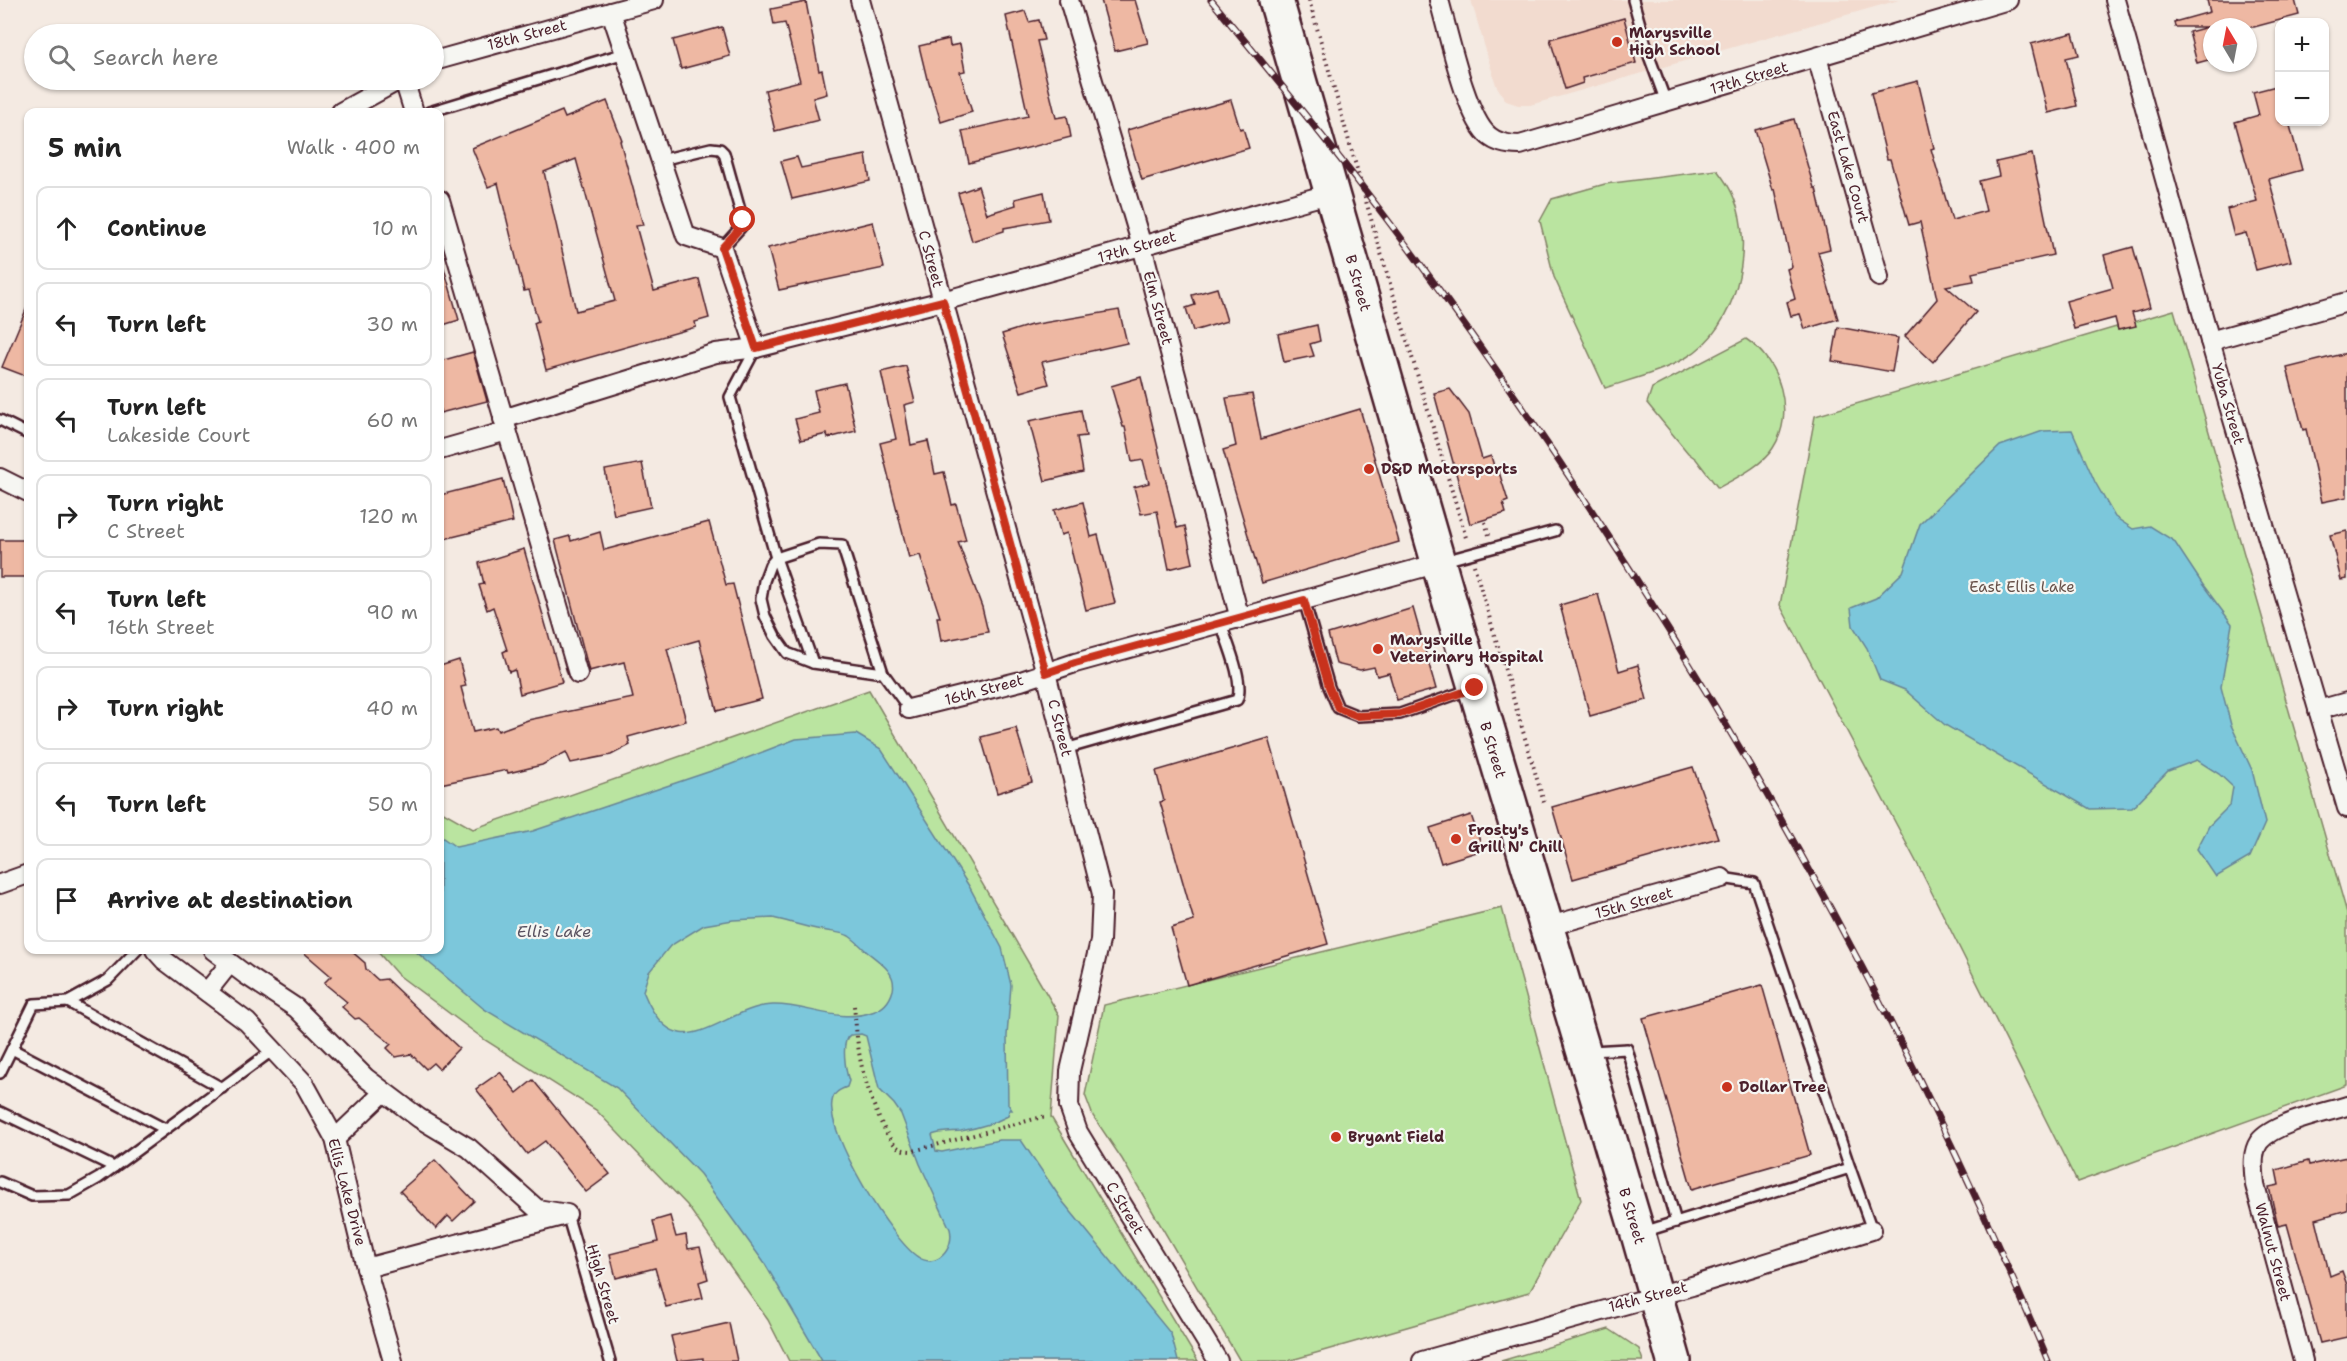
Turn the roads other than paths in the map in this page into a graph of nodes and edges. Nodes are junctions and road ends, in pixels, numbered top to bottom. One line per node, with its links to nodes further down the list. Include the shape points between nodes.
1 (654, 0): 9 (street, 18th Street)
2 (860, 0): 25 (street, C Street)
3 (1069, 0): 22 (street, Elm Street)
4 (1276, 0): 20 (highway, B Street)
5 (1439, 0): 15 (street, 17th Street, via 1476,122 1489,136 1506,144 1520,145)
6 (1633, 0): 15 (lane)
7 (2008, 0): 11 (street, 17th Street)
8 (2115, 0): 27 (street, Yuba Street)
9 (611, 12): 10 (street); 12 (street, 18th Street)
10 (625, 53): 18 (lane); 19 (street)
11 (1817, 57): 15 (street, 17th Street); 24 (street, East Lake Court)
12 (444, 58)
13 (381, 90): 16 (street)
14 (407, 90): 17 (street)
15 (1666, 102)
16 (348, 108)
17 (413, 108)
18 (442, 108)
19 (661, 160): 23 (street, via 686,236); 23 (lane, via 711,148 720,148 724,153 743,220)
20 (1332, 194): 22 (street, 17th Street); 37 (highway, B Street)
21 (444, 214): 30 (street)
22 (1142, 246): 25 (street, 17th Street); 39 (street, Elm Street)
23 (722, 248): 28 (street)
24 (1880, 277)
25 (943, 301): 28 (street, 17th Street); 43 (street, C Street)
26 (2347, 302): 27 (street)
27 (2210, 341): 48 (street, Yuba Street)
28 (756, 348): 30 (street, 17th Street, via 716,353); 36 (lane, via 730,397)
29 (0, 420): 31 (lane)
30 (505, 425): 32 (street, 17th Street); 44 (street)
31 (24, 432)
32 (444, 448)
33 (0, 478): 34 (street)
34 (24, 490)
35 (1555, 531): 37 (lane)
36 (776, 558): 41 (lane); 41 (lane, via 770,565 761,599 765,616 787,652); 42 (lane, via 819,544 842,545)
37 (1439, 563): 38 (street, 16th Street); 45 (highway, B Street)
38 (1304, 600): 39 (street, 16th Street); 45 (lane, via 1338,708 1358,716 1400,714)
39 (1240, 619): 40 (street, 16th Street)
40 (1221, 624): 43 (street, 16th Street); 49 (lane, via 1238,679 1238,700)
41 (813, 663): 42 (lane)
42 (883, 673): 47 (lane)
43 (1046, 673): 47 (street, 16th Street); 49 (street, C Street)
44 (578, 674)
45 (1475, 688): 54 (highway, B Street)
46 (2347, 702): 48 (street)
47 (909, 710)
48 (2318, 710): 50 (street, Yuba Street)
49 (1065, 749): 82 (street, C Street, via 1102,894 1100,941 1070,1071 1069,1106 1078,1132)
50 (2347, 808)
51 (24, 875): 53 (street)
52 (1722, 878): 54 (street, 15th Street); 72 (lane, via 1754,883)
53 (0, 884)
54 (1546, 927): 63 (highway, B Street)
55 (133, 954): 60 (lane, via 108,980)
56 (159, 954): 59 (street, Ellis Lake Drive)
57 (218, 954): 58 (street)
58 (230, 963): 59 (street); 66 (street, via 296,1008)
59 (207, 992): 62 (street, Ellis Lake Drive, via 247,1022)
60 (68, 1002): 61 (lane, via 34,1004); 65 (lane)
61 (12, 1049): 64 (lane); 69 (lane)
62 (273, 1050): 65 (lane); 70 (street, Ellis Lake Drive, via 304,1083)
63 (1583, 1052): 75 (lane, via 1627,1049); 77 (highway, B Street)
64 (0, 1073)
65 (222, 1088): 69 (lane)
66 (384, 1092): 70 (street); 74 (street, via 469,1148 537,1209)
67 (2347, 1106): 85 (street, Walnut Street, via 2276,1130 2259,1143 2253,1162 2255,1185)
68 (0, 1112): 71 (lane)
69 (165, 1129): 71 (lane)
70 (335, 1139): 78 (street, Ellis Lake Drive)
71 (114, 1167): 73 (lane, via 69,1195 32,1196)
72 (1850, 1168): 75 (lane); 76 (lane)
73 (0, 1182)
74 (567, 1214): 78 (street); 81 (lane, High Street)
75 (1676, 1222): 77 (lane)
76 (1872, 1230): 79 (street, 14th Street)
77 (1638, 1234): 79 (highway, B Street)
78 (366, 1268): 80 (street, Ellis Lake Drive)
79 (1655, 1295): 83 (street, 14th Street); 84 (highway, B Street)
80 (393, 1361)
81 (610, 1361)
82 (1218, 1361)
83 (1422, 1361)
84 (1674, 1361)
85 (2303, 1361)

